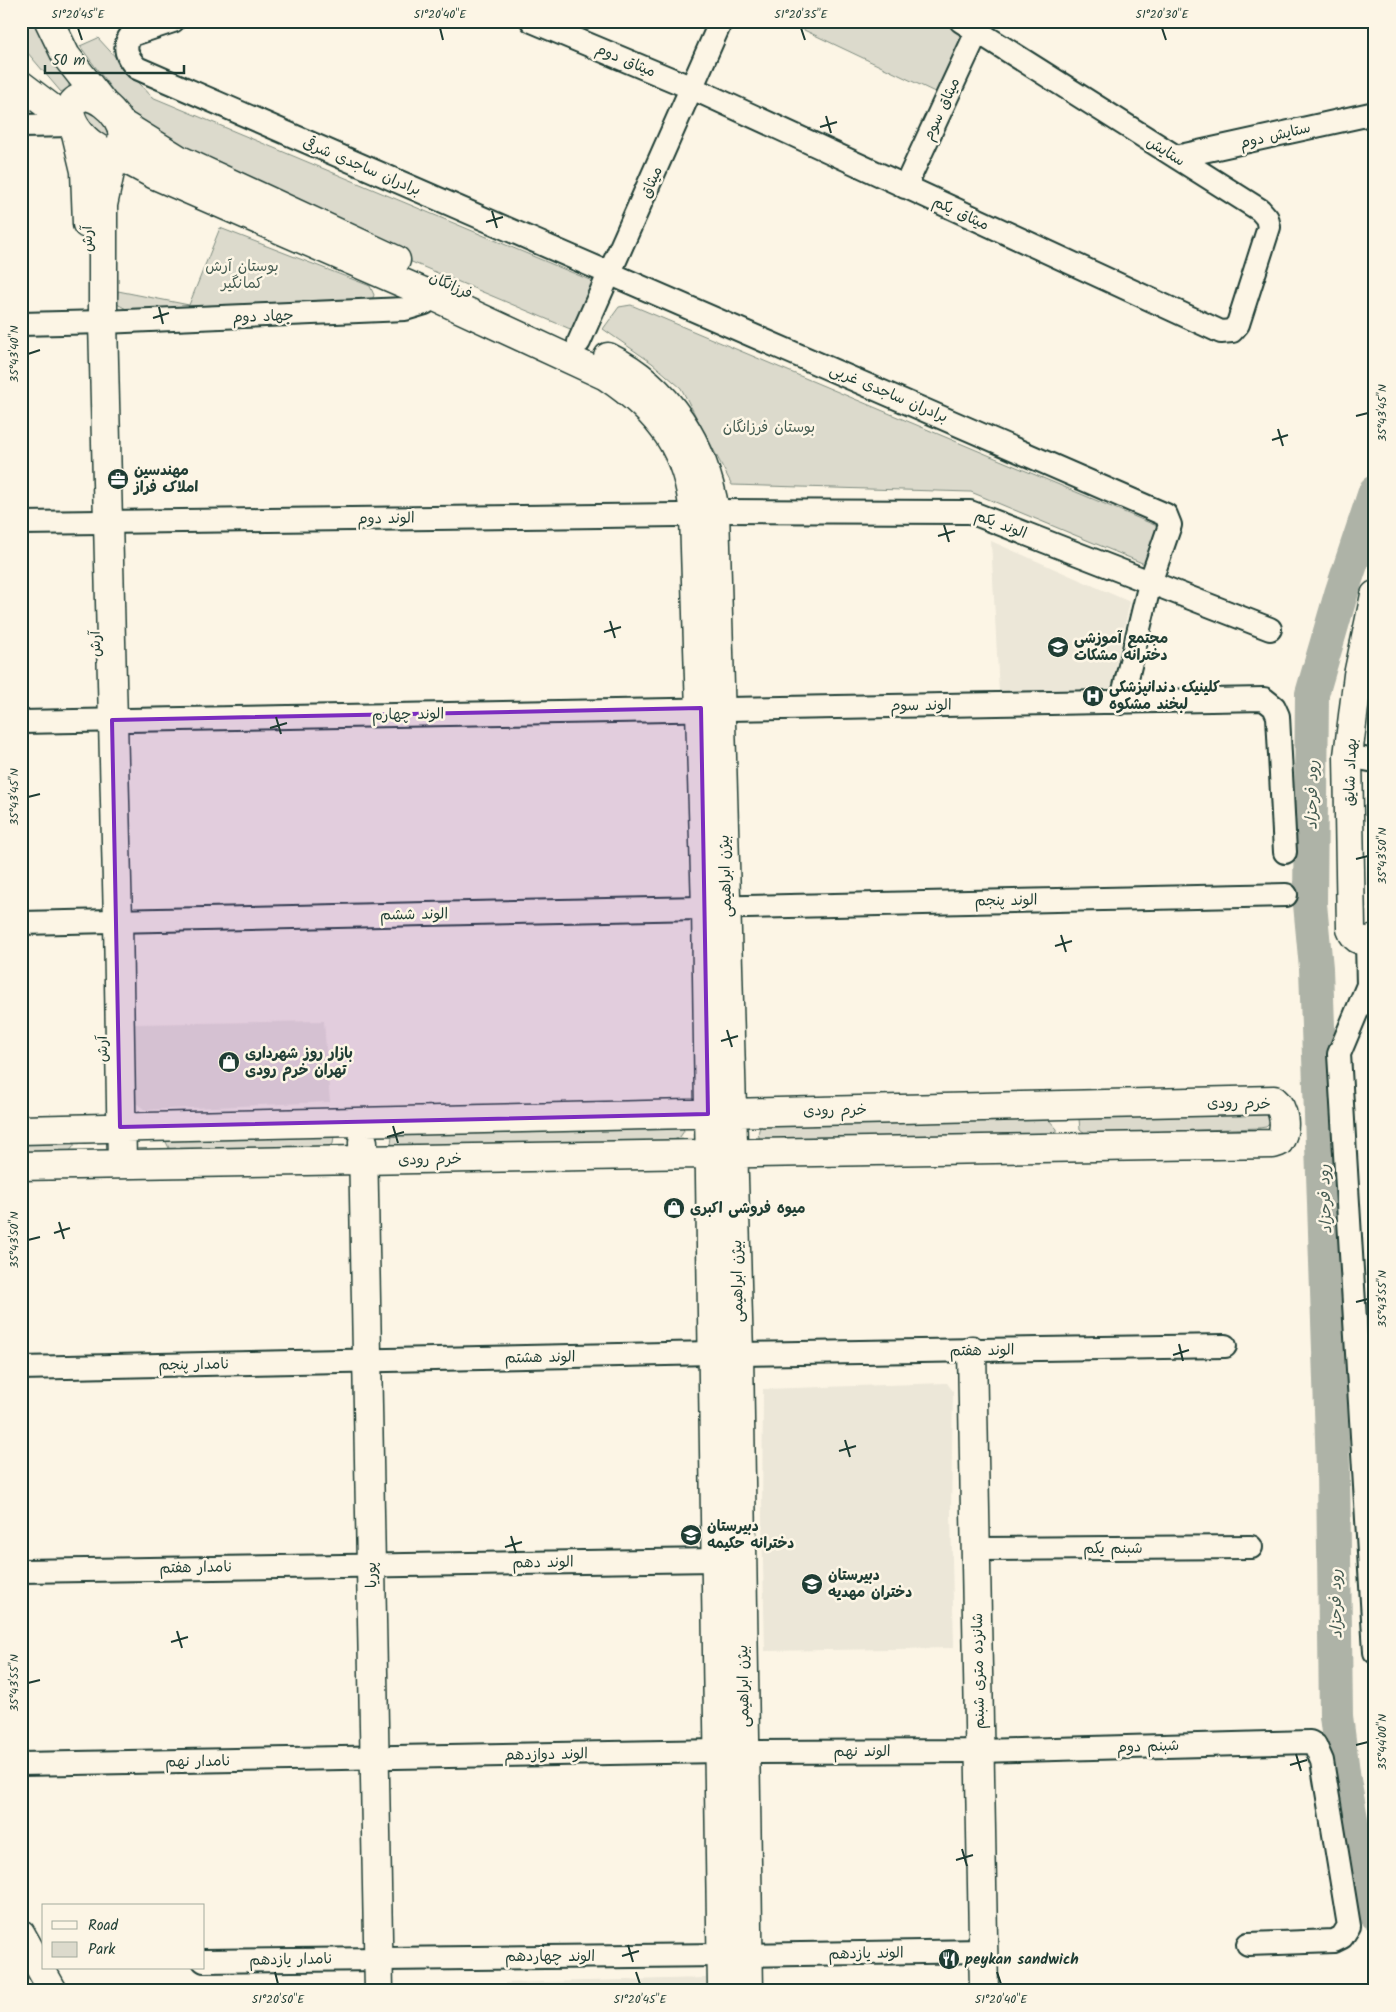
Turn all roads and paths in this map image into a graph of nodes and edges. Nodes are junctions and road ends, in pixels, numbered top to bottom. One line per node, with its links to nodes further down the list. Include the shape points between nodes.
1 (48, 21): 8 (main road, فرزانگان, via 66,56)
2 (173, 21): 15 (street, برادران ساجدی شرقی, via 131,34 126,46 130,62 146,73)
3 (532, 21): 7 (street, میثاق دوم)
4 (721, 21): 7 (street, میثاق)
5 (969, 26): 13 (street, ستایش); 14 (street, میثاق سوم)
6 (21, 85): 10 (main road)
7 (692, 88): 14 (street, میثاق یکم); 15 (street, میثاق)
8 (111, 113): 10 (main road, آرش, via 94,97 86,96 74,101 70,112); 12 (main road, آرش, via 124,133 124,141); 16 (main road, فرزانگان, via 178,158)
9 (1375, 113): 13 (street, ستایش دوم)
10 (74, 125): 11 (street); 12 (main road, فرزانگان, via 100,151); 17 (main road, آرش, via 85,171)
11 (21, 126)
12 (114, 153): 16 (main road, فرزانگان, via 155,175); 17 (main road, آرش, via 103,205)
13 (1176, 157): 19 (street, ستایش, via 1260,210 1269,227 1238,324)
14 (904, 187): 19 (street, میثاق یکم, via 1221,332)
15 (611, 273): 20 (street, میثاق); 24 (street, برادران ساجدی غربی, via 1166,515 1170,526)
16 (437, 288): 17 (street, جهاد دوم, via 425,303 405,310); 20 (main road, فرزانگان)
17 (96, 322): 18 (street, جهاد دوم); 22 (main road, آرش)
18 (21, 324)
19 (1232, 331)
20 (575, 350): 21 (main road, فرزانگان, via 626,389 665,429 680,452)
21 (695, 513): 22 (street, الوند دوم); 24 (street, الوند یکم, via 970,512); 28 (main road, بیژن ابراهیمی)
22 (100, 521): 23 (street, الوند دوم); 29 (main road, آرش)
23 (21, 523)
24 (1150, 583): 26 (street, الوند یکم); 27 (street)
25 (1374, 599): 31 (main road, بهداد شایق, via 1358,675)
26 (1270, 629)
27 (1121, 703): 28 (street, الوند سوم); 33 (street, الوند سوم, via 1264,699 1274,707 1278,716)
28 (711, 708): 29 (street, الوند چهارم); 35 (main road, بیژن ابراهیمی)
29 (104, 721): 30 (street, الوند چهارم); 36 (main road, آرش)
30 (21, 722)
31 (1348, 756): 32 (street); 38 (main road, بهداد شایق, via 1351,929 1358,939)
32 (1375, 761)
33 (1285, 852)
34 (1286, 895): 35 (street, الوند پنجم)
35 (716, 906): 36 (street, الوند ششم); 40 (main road, بیژن ابراهیمی)
36 (110, 922): 37 (street, الوند ششم); 42 (main road, آرش)
37 (21, 923)
38 (1371, 940): 60 (street, via 1368,985 1339,1054)
39 (1069, 1106): 40 (main road, خرم رودی); 44 (main road); 44 (main road, خرم رودی, via 1274,1100 1279,1104 1284,1121 1282,1138 1273,1144)
40 (721, 1113): 41 (main road, خرم رودی); 45 (main road, بیژن ابراهیمی)
41 (362, 1122): 42 (main road, خرم رودی); 46 (main road, پوریا)
42 (111, 1128): 43 (main road, خرم رودی); 47 (main road, آرش)
43 (21, 1130)
44 (1070, 1147): 45 (main road, خرم رودی)
45 (722, 1154): 46 (main road, خرم رودی); 51 (main road, بیژن ابراهیمی); 52 (main road, بیژن ابراهیمی)
46 (363, 1160): 47 (main road, خرم رودی); 53 (main road, پوریا)
47 (112, 1164): 48 (main road, خرم رودی)
48 (21, 1166)
49 (1225, 1346): 50 (street, الوند هفتم)
50 (972, 1350): 52 (street, الوند هفتم); 56 (main road, شانزده متری شبنم)
51 (712, 1354): 52 (main road); 53 (street, الوند هشتم); 57 (main road, بیژن ابراهیمی)
52 (739, 1354): 57 (main road, بیژن ابراهیمی)
53 (367, 1361): 54 (street, نامدار پنجم); 58 (main road, پوریا)
54 (21, 1368)
55 (1251, 1548): 56 (street, شبنم یکم)
56 (976, 1549): 62 (main road, شانزده متری شبنم)
57 (728, 1561): 58 (street, الوند دهم); 61 (main road, بیژن ابراهیمی)
58 (371, 1564): 59 (street, نامدار هفتم); 63 (main road, پوریا)
59 (21, 1571)
60 (1375, 1652)
61 (732, 1751): 62 (street, الوند نهم); 63 (street, الوند دوازدهم); 68 (main road, بیژن ابراهیمی); 69 (main road, بیژن ابراهیمی)
62 (980, 1751): 66 (street, شبنم دوم, via 1303,1741 1315,1745 1322,1761 1349,1926 1342,1937 1334,1941); 67 (main road, شانزده متری شبنم)
63 (374, 1758): 64 (street, نامدار نهم); 70 (main road, پوریا)
64 (21, 1764)
65 (21, 1934): 72 (main road)
66 (1248, 1944)
67 (984, 1951): 69 (street, الوند یازدهم); 76 (main road, شانزده متری شبنم)
68 (721, 1955): 69 (main road); 70 (street, الوند چهاردهم); 74 (main road, بیژن ابراهیمی)
69 (748, 1955): 75 (main road, بیژن ابراهیمی)
70 (378, 1958): 71 (street, نامدار یازدهم); 73 (main road, پوریا)
71 (205, 1961)
72 (53, 1991)
73 (379, 1991)
74 (722, 1991)
75 (749, 1991)
76 (984, 1991)

